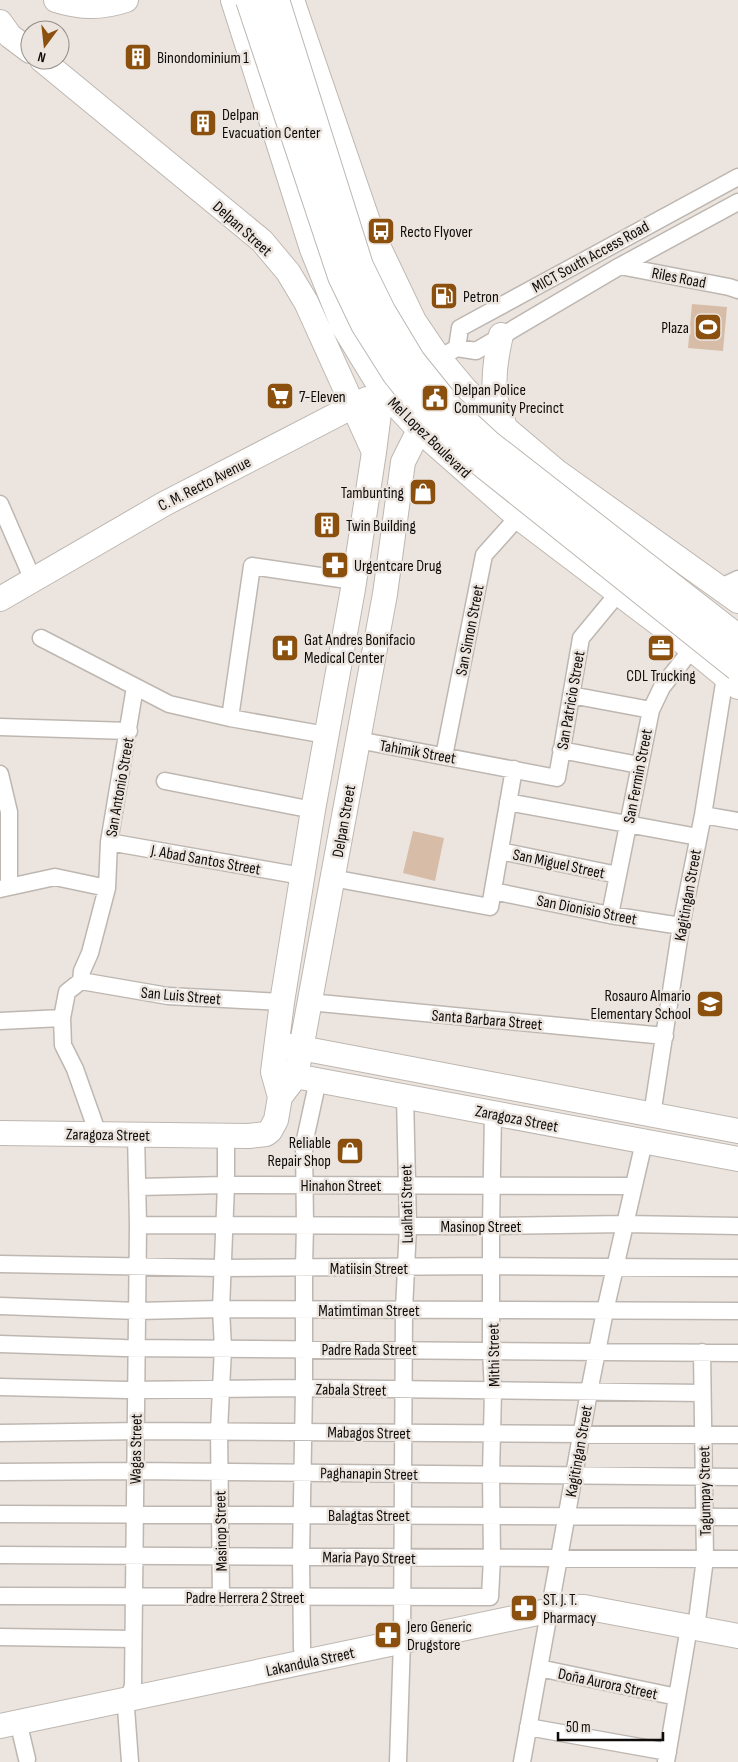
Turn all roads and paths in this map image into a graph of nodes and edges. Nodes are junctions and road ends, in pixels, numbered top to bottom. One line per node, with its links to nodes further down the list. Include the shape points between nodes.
1 (56, 0): 2 (street, via 82,7 97,7)
2 (126, 0)
3 (233, 0): 13 (street, Mel Lopez Boulevard, via 312,249)
4 (250, 0): 34 (highway, Mel Lopez Boulevard, bridge, via 342,276 365,324 396,373 434,421)
5 (290, 2): 15 (street, via 372,233 414,321); 32 (highway, bridge, via 359,266 411,361 448,407 488,444)
6 (3, 32): 7 (street)
7 (20, 44)
8 (54, 70): 16 (street, Delpan Street, via 262,241 288,272 306,302)
9 (733, 179): 10 (street); 15 (street, MICT South Access Road, via 460,328)
10 (738, 200): 11 (street, MICT South Access Road)
11 (620, 266): 12 (street, Riles Road); 14 (street, MICT South Access Road)
12 (738, 290)
13 (343, 326): 16 (street); 17 (street, Mel Lopez Boulevard)
14 (501, 335): 15 (street, MICT South Access Road, via 476,351); 20 (street, via 495,368 496,400)
15 (448, 353): 17 (street, C. M. Recto Avenue); 20 (street, via 465,389)
16 (341, 380): 18 (street, Delpan Street)
17 (382, 390): 18 (street, C. M. Recto Avenue); 19 (street, Mel Lopez Boulevard); 21 (street, Delpan Street)
18 (354, 406): 21 (street, Delpan Street); 25 (street, C. M. Recto Avenue, via 164,504)
19 (419, 430): 22 (street, Mel Lopez Boulevard); 29 (street, Delpan Street, via 403,462)
20 (508, 431): 22 (street); 27 (street, via 556,471)
21 (374, 452): 26 (street, Delpan Street)
22 (474, 479): 24 (street, Mel Lopez Boulevard)
23 (0, 504): 25 (street)
24 (518, 517): 28 (street, Mel Lopez Boulevard); 44 (street, San Simon Street, via 484,555)
25 (33, 580): 30 (street, C. M. Recto Avenue)
26 (353, 585): 29 (street); 38 (street, via 252,566); 41 (street, Delpan Street)
27 (732, 589)
28 (619, 592): 33 (street, Mel Lopez Boulevard); 36 (street, San Patricio Street, via 581,638)
29 (385, 594): 42 (street, Delpan Street)
30 (0, 599)
31 (41, 638): 35 (street, Tahimik Street)
32 (738, 639)
33 (692, 649): 34 (street, Mel Lopez Boulevard); 37 (street, San Fermin Street, via 662,686)
34 (734, 677): 51 (street, Kagitingan Street)
35 (135, 687): 38 (street, Tahimik Street, via 169,704); 40 (street, San Antonio Street)
36 (571, 695): 37 (street); 43 (street, San Patricio Street)
37 (651, 710): 45 (street, San Fermin Street)
38 (230, 718): 41 (street, Tahimik Street)
39 (0, 726): 40 (street)
40 (129, 731): 55 (street, San Antonio Street)
41 (326, 735): 42 (street, Tahimik Street); 50 (street, Delpan Street)
42 (358, 740): 44 (street, Tahimik Street); 59 (street, Delpan Street)
43 (561, 750): 45 (street); 46 (street, San Patricio Street, via 556,778)
44 (444, 756): 46 (street, Tahimik Street)
45 (639, 765): 53 (street, San Fermin Street)
46 (514, 769): 49 (street)
47 (0, 774): 60 (street, via 9,812)
48 (165, 781): 50 (street)
49 (508, 802): 53 (street); 56 (street)
50 (313, 810): 58 (street, Delpan Street)
51 (703, 815): 52 (street); 54 (street, Kagitingan Street)
52 (738, 821)
53 (628, 825): 54 (street); 57 (street, San Fermin Street)
54 (698, 838): 64 (street, Kagitingan Street)
55 (109, 842): 58 (street, J. Abad Santos Street); 61 (street, San Antonio Street)
56 (500, 851): 57 (street, San Miguel Street); 62 (street)
57 (618, 875): 63 (street, San Fermin Street)
58 (302, 876): 66 (street, Delpan Street)
59 (332, 878): 62 (street); 67 (street, Delpan Street)
60 (4, 888): 61 (street, via 55,877)
61 (107, 888): 65 (street, San Antonio Street)
62 (491, 899): 63 (street, San Dionisio Street)
63 (610, 915): 64 (street, San Dionisio Street)
64 (681, 926): 70 (street, Kagitingan Street)
65 (81, 981): 66 (street, San Luis Street, via 168,996); 68 (street, via 67,992)
66 (282, 1002): 71 (street, Delpan Street)
67 (309, 1002): 70 (street, Santa Barbara Street); 72 (street, Delpan Street)
68 (62, 1018): 69 (street); 81 (street, via 63,1045)
69 (0, 1021)
70 (665, 1036): 78 (street, Kagitingan Street)
71 (277, 1043): 72 (street, Zaragoza Street); 73 (street, Zaragoza Street)
72 (301, 1048): 74 (street, Zaragoza Street); 78 (street, Zaragoza Street)
73 (273, 1072): 74 (street, Zaragoza Street); 76 (street, Zaragoza Street)
74 (307, 1078): 75 (street, Zaragoza Street); 76 (street, Zaragoza Street); 87 (street)
75 (405, 1096): 77 (street, Zaragoza Street); 88 (street, Lualhati Street)
76 (280, 1097): 83 (street, Zaragoza Street, via 276,1120 270,1130 260,1136)
77 (493, 1113): 84 (street, Zaragoza Street); 89 (street, Mithi Street)
78 (652, 1115): 79 (street, Zaragoza Street)
79 (738, 1131)
80 (0, 1133): 81 (street, Zaragoza Street)
81 (98, 1134): 82 (street, Zaragoza Street)
82 (136, 1134): 83 (street, Zaragoza Street); 91 (street, Wagas Street)
83 (226, 1136): 86 (street, Masinop Street)
84 (644, 1142): 85 (street, Zaragoza Street); 90 (street, Kagitingan Street)
85 (738, 1159)
86 (226, 1185): 87 (street, Hinahon Street); 91 (street, Hinahon Street); 94 (street, Masinop Street)
87 (304, 1185): 88 (street, Hinahon Street); 95 (street)
88 (406, 1185): 89 (street, Hinahon Street); 96 (street, Lualhati Street)
89 (492, 1185): 90 (street, Hinahon Street); 97 (street, Mithi Street)
90 (634, 1186): 92 (street, Kagitingan Street)
91 (138, 1187): 93 (street, Wagas Street)
92 (625, 1224): 97 (street, Masinop Street); 98 (street, Masinop Street); 105 (street, Kagitingan Street)
93 (138, 1225): 94 (street, Masinop Street); 100 (street, Wagas Street)
94 (223, 1226): 95 (street, Masinop Street); 103 (street, Masinop Street)
95 (306, 1226): 96 (street, Masinop Street); 102 (street)
96 (408, 1226): 97 (street, Masinop Street); 104 (street, Lualhati Street)
97 (491, 1226): 101 (street, Mithi Street)
98 (738, 1226)
99 (0, 1264): 100 (street, Matiisin Street)
100 (138, 1266): 103 (street, Matiisin Street); 109 (street, Wagas Street)
101 (492, 1266): 104 (street, Matiisin Street); 105 (street, Matiisin Street); 112 (street, Mithi Street)
102 (304, 1267): 103 (street, Matiisin Street); 104 (street, Matiisin Street); 110 (street)
103 (222, 1268): 108 (street, Masinop Street)
104 (406, 1268): 111 (street, Lualhati Street)
105 (615, 1268): 106 (street, Matiisin Street); 113 (street, Kagitingan Street)
106 (738, 1268)
107 (0, 1306): 109 (street, Matimtiman Street)
108 (221, 1309): 109 (street, Matimtiman Street); 110 (street, Matimtiman Street); 117 (street, Masinop Street)
109 (137, 1310): 116 (street, Wagas Street)
110 (304, 1310): 111 (street, Matimtiman Street); 118 (street)
111 (404, 1310): 112 (street, Matimtiman Street); 119 (street, Lualhati Street)
112 (492, 1310): 113 (street, Matimtiman Street); 120 (street, Mithi Street)
113 (605, 1311): 114 (street, Matimtiman Street); 121 (street, Kagitingan Street)
114 (738, 1311)
115 (0, 1344): 116 (street, Padre Rada Street)
116 (136, 1348): 117 (street, Padre Rada Street); 126 (street, Wagas Street)
117 (223, 1348): 118 (street, Padre Rada Street); 127 (street, Masinop Street)
118 (304, 1349): 119 (street, Padre Rada Street); 125 (street)
119 (404, 1349): 120 (street, Padre Rada Street); 128 (street, Lualhati Street)
120 (491, 1350): 121 (street, Padre Rada Street); 129 (street, Mithi Street)
121 (597, 1352): 122 (street, Padre Rada Street); 130 (street, Kagitingan Street)
122 (702, 1352): 123 (street, Padre Rada Street); 131 (street, Tagumpay Street)
123 (738, 1353)
124 (0, 1387): 126 (street, Zabala Street)
125 (304, 1388): 127 (street, Zabala Street); 128 (street, Zabala Street); 134 (street)
126 (136, 1390): 127 (street, Zabala Street); 132 (street, Wagas Street)
127 (221, 1390): 133 (street, Masinop Street)
128 (404, 1390): 129 (street, Zabala Street); 136 (street, Lualhati Street)
129 (493, 1392): 130 (street, Zabala Street); 137 (street, Mithi Street)
130 (589, 1392): 131 (street, Zabala Street); 138 (street, Kagitingan Street)
131 (702, 1393): 139 (street, Tagumpay Street)
132 (135, 1431): 133 (street, Mabagos Street); 135 (street, Mabagos Street); 141 (street, Wagas Street)
133 (219, 1431): 134 (street, Mabagos Street); 144 (street, Masinop Street)
134 (303, 1432): 136 (street, Mabagos Street); 143 (street)
135 (0, 1433)
136 (403, 1433): 137 (street, Mabagos Street); 145 (street, Lualhati Street)
137 (492, 1434): 138 (street, Mabagos Street); 146 (street, Mithi Street)
138 (582, 1434): 139 (street, Mabagos Street); 147 (street, Kagitingan Street)
139 (702, 1435): 140 (street, Mabagos Street); 148 (street, Tagumpay Street)
140 (738, 1435)
141 (135, 1471): 142 (street, Paghanapin Street); 144 (street, Paghanapin Street); 151 (street, Wagas Street)
142 (0, 1472)
143 (302, 1472): 144 (street, Paghanapin Street); 145 (street, Paghanapin Street); 153 (street)
144 (220, 1473): 152 (street, Masinop Street)
145 (403, 1474): 146 (street, Paghanapin Street); 154 (street, Lualhati Street)
146 (492, 1474): 147 (street, Paghanapin Street); 155 (street, Mithi Street)
147 (574, 1476): 148 (street, Paghanapin Street); 156 (street, Kagitingan Street)
148 (703, 1476): 149 (street, Paghanapin Street); 157 (street, Tagumpay Street)
149 (738, 1477)
150 (0, 1514): 151 (street, Balagtas Street)
151 (134, 1514): 152 (street, Balagtas Street); 160 (street, Wagas Street)
152 (220, 1514): 153 (street, Balagtas Street); 161 (street, Masinop Street)
153 (303, 1515): 154 (street, Balagtas Street); 162 (street)
154 (403, 1516): 155 (street, Balagtas Street); 163 (street, Lualhati Street)
155 (492, 1516): 156 (street, Balagtas Street); 164 (street, Mithi Street)
156 (566, 1516): 157 (street, Balagtas Street); 165 (street, Kagitingan Street)
157 (704, 1517): 158 (street, Balagtas Street); 166 (street, Tagumpay Street)
158 (738, 1517)
159 (0, 1555): 160 (street, Maria Payo Street)
160 (134, 1555): 161 (street, Maria Payo Street); 169 (street, Wagas Street)
161 (220, 1556): 162 (street, Maria Payo Street); 170 (street, Masinop Street)
162 (301, 1556): 163 (street, Maria Payo Street); 171 (street)
163 (403, 1557): 164 (street, Maria Payo Street); 173 (street, Lualhati Street)
164 (492, 1558): 165 (street, Maria Payo Street); 172 (street, Mithi Street)
165 (559, 1558): 166 (street, Maria Payo Street); 174 (street, Kagitingan Street)
166 (705, 1559): 167 (street, Maria Payo Street); 175 (street, Tagumpay Street)
167 (738, 1559)
168 (0, 1596): 169 (street, Padre Herrera 2 Street)
169 (133, 1596): 170 (street, Padre Herrera 2 Street); 178 (street, Wagas Street)
170 (221, 1596): 171 (street, Padre Herrera 2 Street)
171 (302, 1597): 173 (street, Padre Herrera 2 Street); 180 (street, via 302,1649)
172 (490, 1597): 173 (street, Padre Herrera 2 Street)
173 (402, 1598): 179 (street, Lualhati Street)
174 (548, 1610): 175 (street, Lakandula Street, via 584,1607); 179 (street, Lakandula Street); 181 (street, Kagitingan Street)
175 (692, 1628): 176 (street, Lakandula Street); 182 (street, Tagumpay Street)
176 (738, 1636)
177 (0, 1637): 178 (street)
178 (133, 1639): 183 (street, Wagas Street, via 132,1685)
179 (402, 1641): 180 (street, Lakandula Street); 189 (street, Lualhati Street)
180 (307, 1662): 183 (street, Lakandula Street)
181 (539, 1668): 182 (street, Doña Aurora Street); 185 (street, Kagitingan Street)
182 (677, 1697): 186 (street, Tagumpay Street)
183 (128, 1698): 184 (street, Lakandula Street); 188 (street, Wagas Street)
184 (9, 1723): 187 (street)
185 (528, 1727): 186 (street); 190 (street, Kagitingan Street)
186 (667, 1757)
187 (28, 1759)
188 (130, 1762)
189 (398, 1762)
190 (522, 1762)

